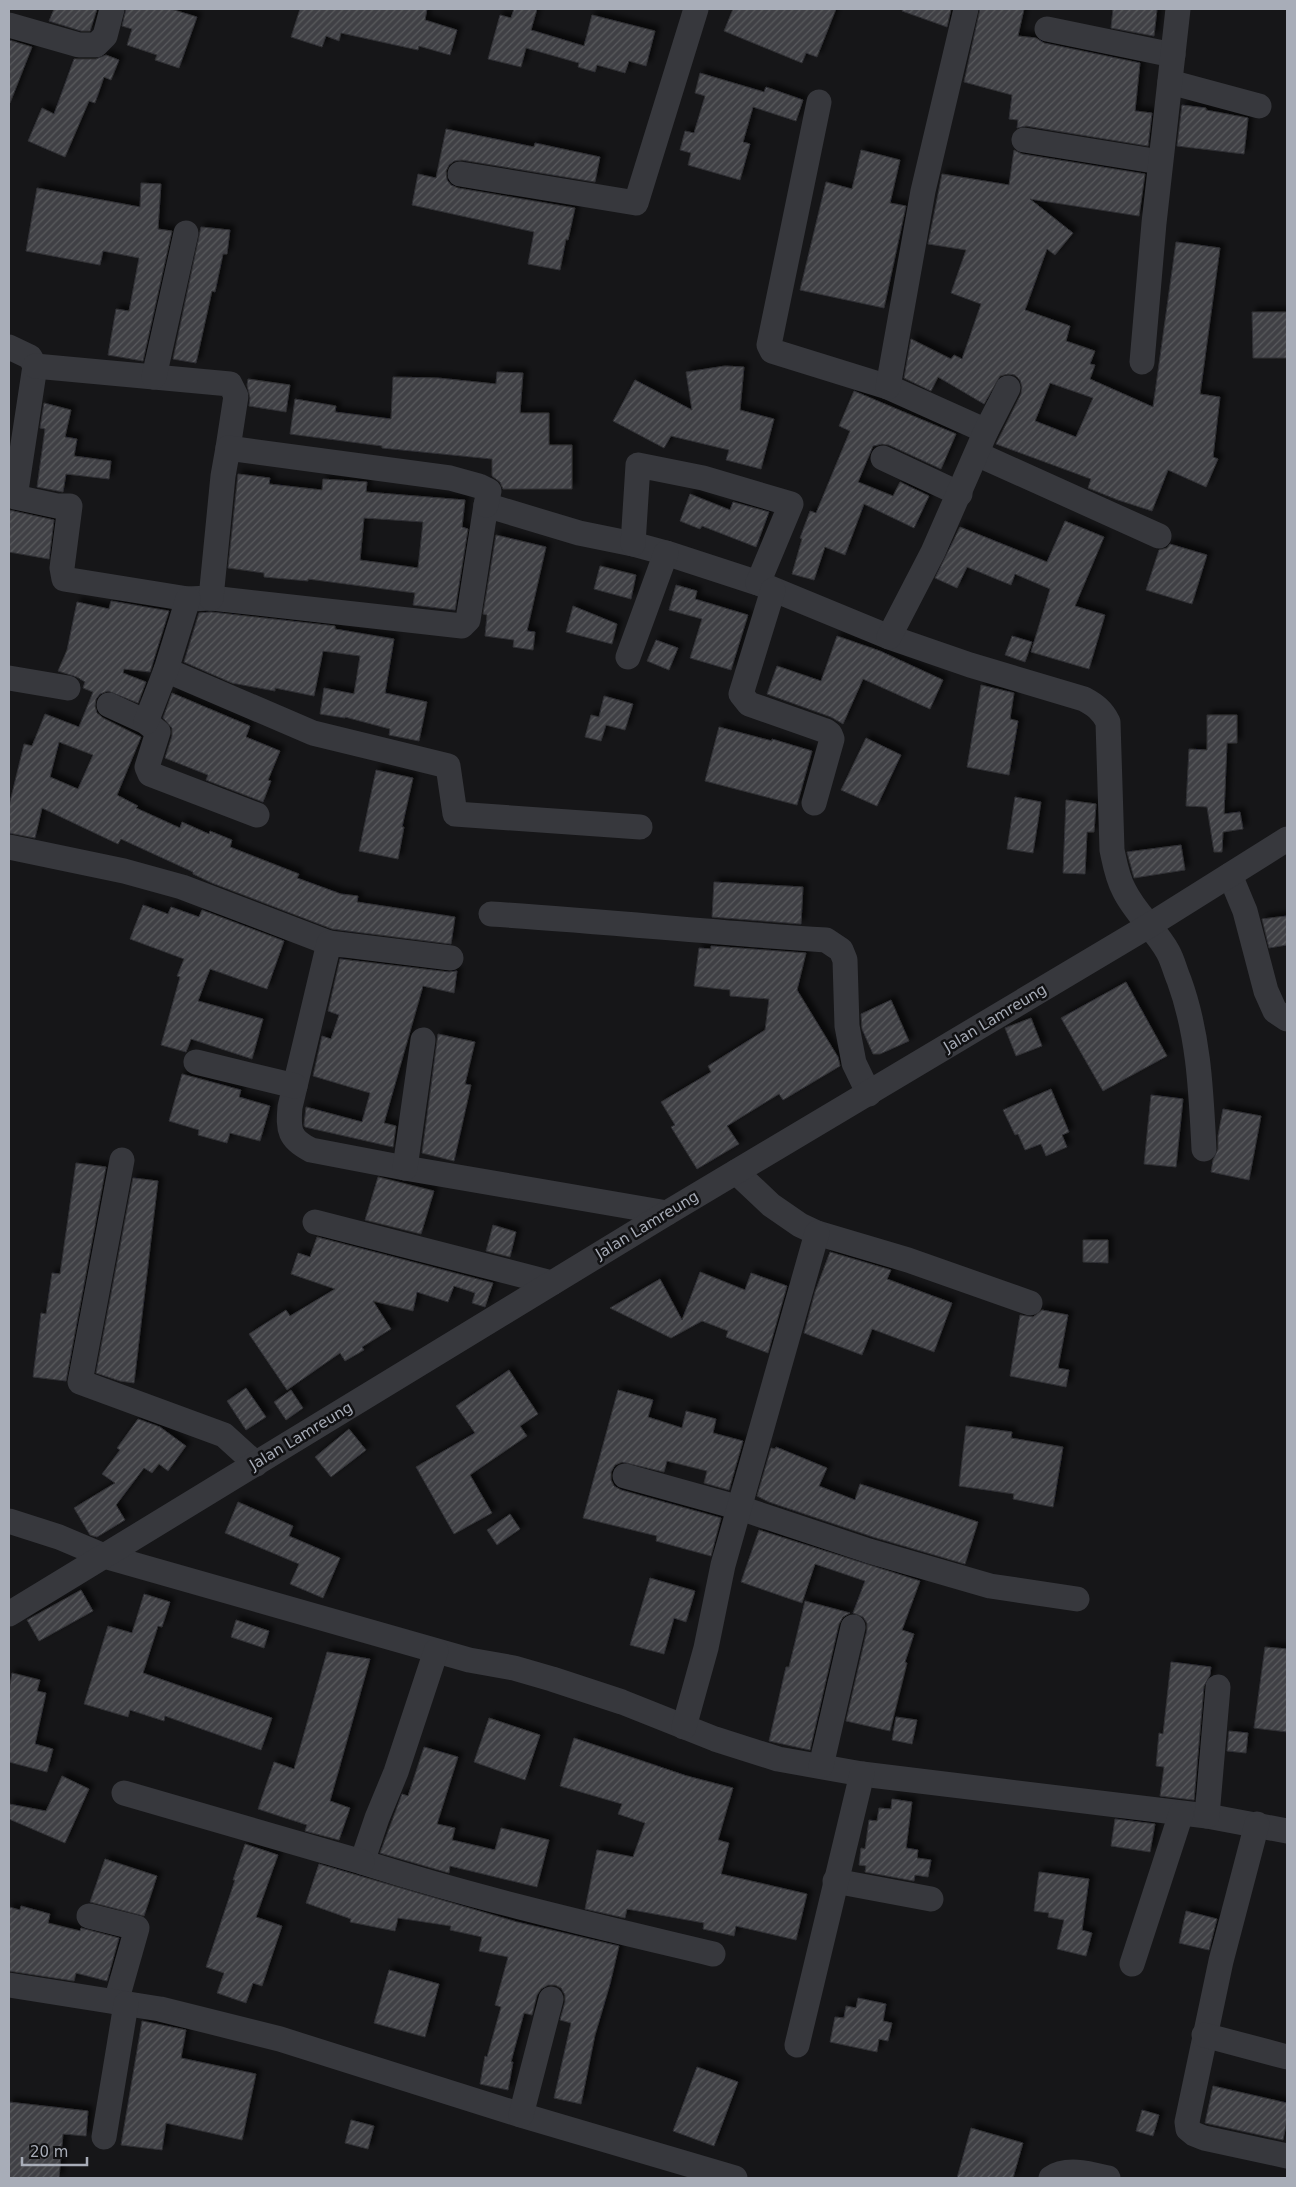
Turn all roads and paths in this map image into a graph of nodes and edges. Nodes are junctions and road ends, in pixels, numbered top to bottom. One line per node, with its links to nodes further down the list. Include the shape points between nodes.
1 (112, 9): 5 (street, via 105,36 96,45 79,45)
2 (696, 9): 13 (street, via 636,203)
3 (966, 9): 19 (street, via 923,191)
4 (1178, 9): 7 (street)
5 (9, 25)
6 (1047, 29): 7 (street)
7 (1173, 55): 8 (street)
8 (1170, 82): 10 (street); 12 (street)
9 (819, 102): 19 (street, via 769,345 776,353)
10 (1259, 106)
11 (1024, 140): 12 (street)
12 (1160, 162): 16 (street)
13 (460, 174)
14 (186, 233): 18 (street)
15 (9, 347): 17 (street, via 30,357)
16 (1142, 362)
17 (35, 366): 18 (street); 31 (street, via 15,497 70,506 62,568 64,579)
18 (154, 378): 22 (street, via 230,384 236,396)
19 (888, 387): 21 (street)
20 (1008, 388): 21 (street)
21 (986, 431): 23 (street)
22 (228, 448): 26 (street, via 450,478 489,491); 31 (street)
23 (977, 454): 25 (street); 27 (street)
24 (883, 458): 25 (street)
25 (960, 494): 32 (street)
26 (486, 505): 28 (street, via 579,533); 31 (street, via 468,620 462,626)
27 (1159, 536)
28 (633, 544): 29 (street); 30 (street, via 638,465 703,478 791,504)
29 (666, 554): 30 (street); 33 (street)
30 (765, 587): 32 (street); 39 (street, via 741,694 750,704 830,734 832,739)
31 (199, 599): 34 (street)
32 (888, 637): 46 (street, via 1084,699 1103,712 1109,731 1112,850 1116,870 1124,890)
33 (628, 657)
34 (166, 670): 38 (street); 41 (street, via 313,733 448,766 455,814)
35 (9, 678): 36 (street)
36 (68, 688)
37 (109, 705): 38 (street)
38 (146, 722): 40 (street, via 158,732 147,767 150,774)
39 (814, 803)
40 (257, 815)
41 (640, 827)
42 (1287, 839): 44 (street, Jalan Lamreung)
43 (9, 847): 47 (street, via 182,887)
44 (1230, 875): 46 (street, Jalan Lamreung); 49 (street, via 1245,911 1266,991 1275,1012)
45 (491, 914): 53 (street, via 826,940 841,950 845,960 847,1026 854,1064)
46 (1150, 925): 53 (street, Jalan Lamreung); 54 (street, via 1168,953 1194,1027 1200,1069)
47 (329, 943): 48 (street); 52 (street)
48 (451, 958)
49 (1287, 1019)
50 (424, 1040): 56 (street)
51 (196, 1062): 52 (street)
52 (296, 1086): 56 (street, via 289,1123 292,1137 300,1144 311,1150)
53 (869, 1094): 57 (street, Jalan Lamreung)
54 (1204, 1149)
55 (122, 1160): 63 (street, via 80,1382 224,1434)
56 (405, 1168): 58 (street)
57 (736, 1172): 58 (street, Jalan Lamreung); 60 (street, via 771,1205)
58 (667, 1213): 61 (street, Jalan Lamreung)
59 (315, 1222): 61 (street)
60 (817, 1232): 62 (street); 65 (street)
61 (552, 1283): 63 (street, Jalan Lamreung)
62 (1030, 1303)
63 (256, 1464): 67 (street, Jalan Lamreung)
64 (625, 1476): 65 (street)
65 (740, 1508): 68 (street, via 869,1551 990,1586); 73 (street)
66 (9, 1521): 67 (street)
67 (104, 1556): 69 (street, Jalan Lamreung); 71 (street)
68 (1077, 1599)
69 (9, 1614)
70 (853, 1627): 74 (street)
71 (436, 1650): 73 (street, via 552,1679); 81 (street)
72 (1218, 1687): 78 (street)
73 (684, 1727): 74 (street, via 778,1759)
74 (821, 1766): 75 (street)
75 (862, 1774): 77 (street); 82 (street)
76 (124, 1793): 81 (street)
77 (1181, 1814): 78 (street); 86 (street)
78 (1207, 1816): 79 (street)
79 (1257, 1824): 80 (street); 90 (street)
80 (1287, 1830)
81 (362, 1862): 85 (street, via 566,1919)
82 (835, 1881): 83 (street); 91 (street)
83 (931, 1900)
84 (88, 1916): 89 (street, via 137,1928)
85 (713, 1954)
86 (1132, 1964)
87 (9, 1984): 89 (street)
88 (551, 1999): 93 (street)
89 (121, 2003): 93 (street, via 160,2009 280,2040); 94 (street)
90 (1204, 2035): 92 (street); 95 (street, via 1188,2129 1204,2138)
91 (797, 2044)
92 (1287, 2057)
93 (521, 2115): 96 (street)
94 (104, 2137)
95 (1287, 2156)
96 (736, 2178)
97 (1051, 2178): 98 (street, via 1062,2172 1075,2172)
98 (1108, 2178)

